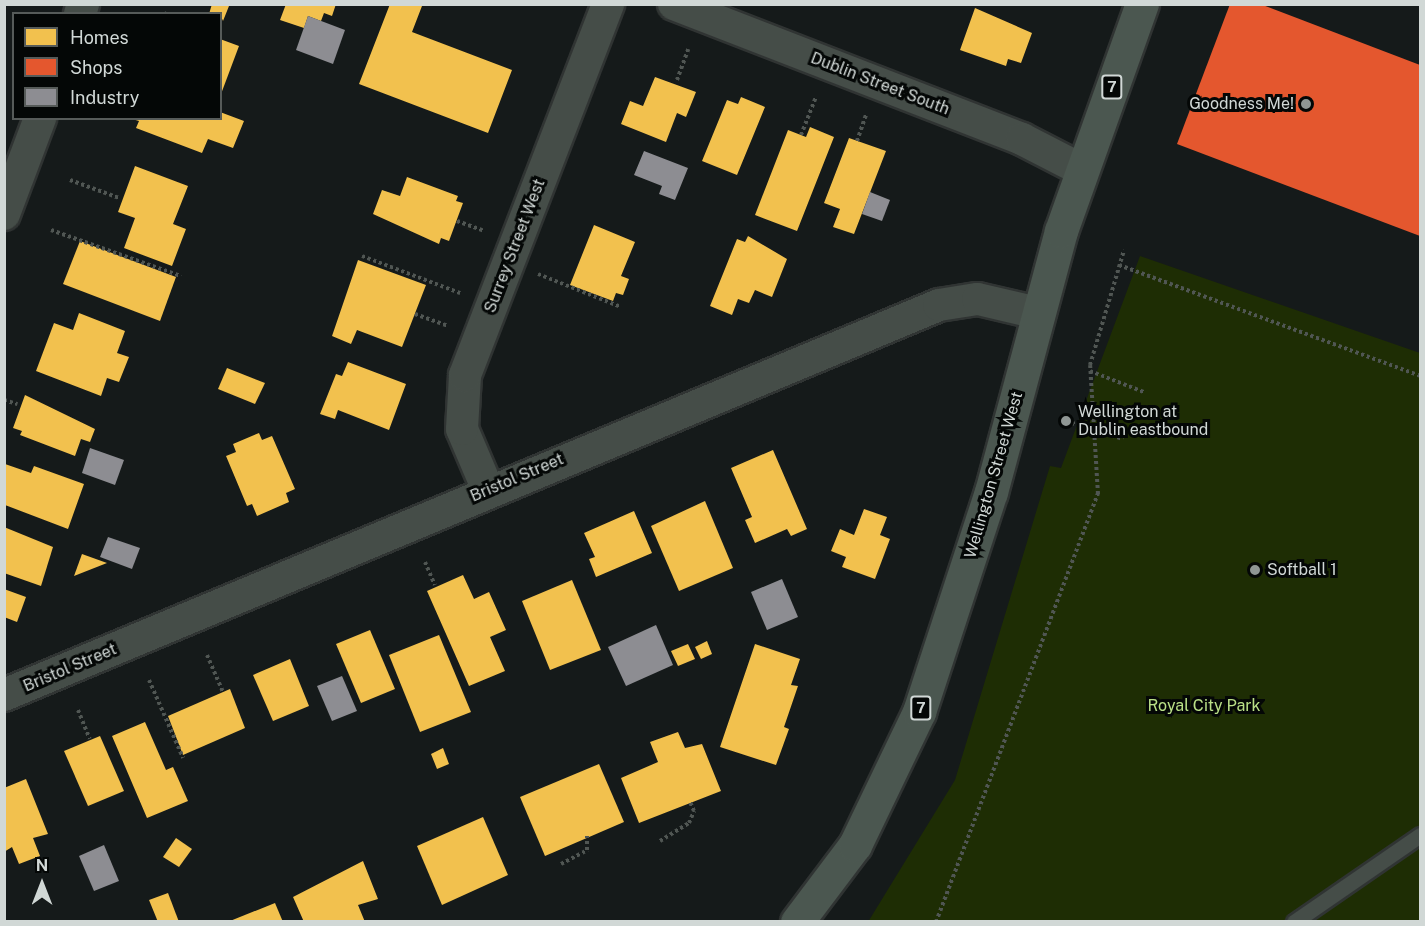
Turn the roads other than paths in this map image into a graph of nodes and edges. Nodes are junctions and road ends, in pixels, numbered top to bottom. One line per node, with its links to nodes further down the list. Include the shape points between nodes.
1 (608, 4): 8 (street, Surrey Street West, via 465,375 462,429)
2 (674, 4): 5 (street, Dublin Street South, via 1022,139)
3 (1142, 4): 5 (main road, Wellington Street West / 7)
4 (39, 120): 6 (street)
5 (1082, 170): 7 (main road, Wellington Street West / 7)
6 (4, 214)
7 (1038, 314): 8 (street, Bristol Street, via 978,299 939,305); 11 (main road, Wellington Street West / 7, via 991,492 913,729 855,846)
8 (488, 490): 9 (street, Bristol Street)
9 (4, 695)
10 (1420, 835): 12 (lane)
11 (806, 916)
12 (1294, 921)

